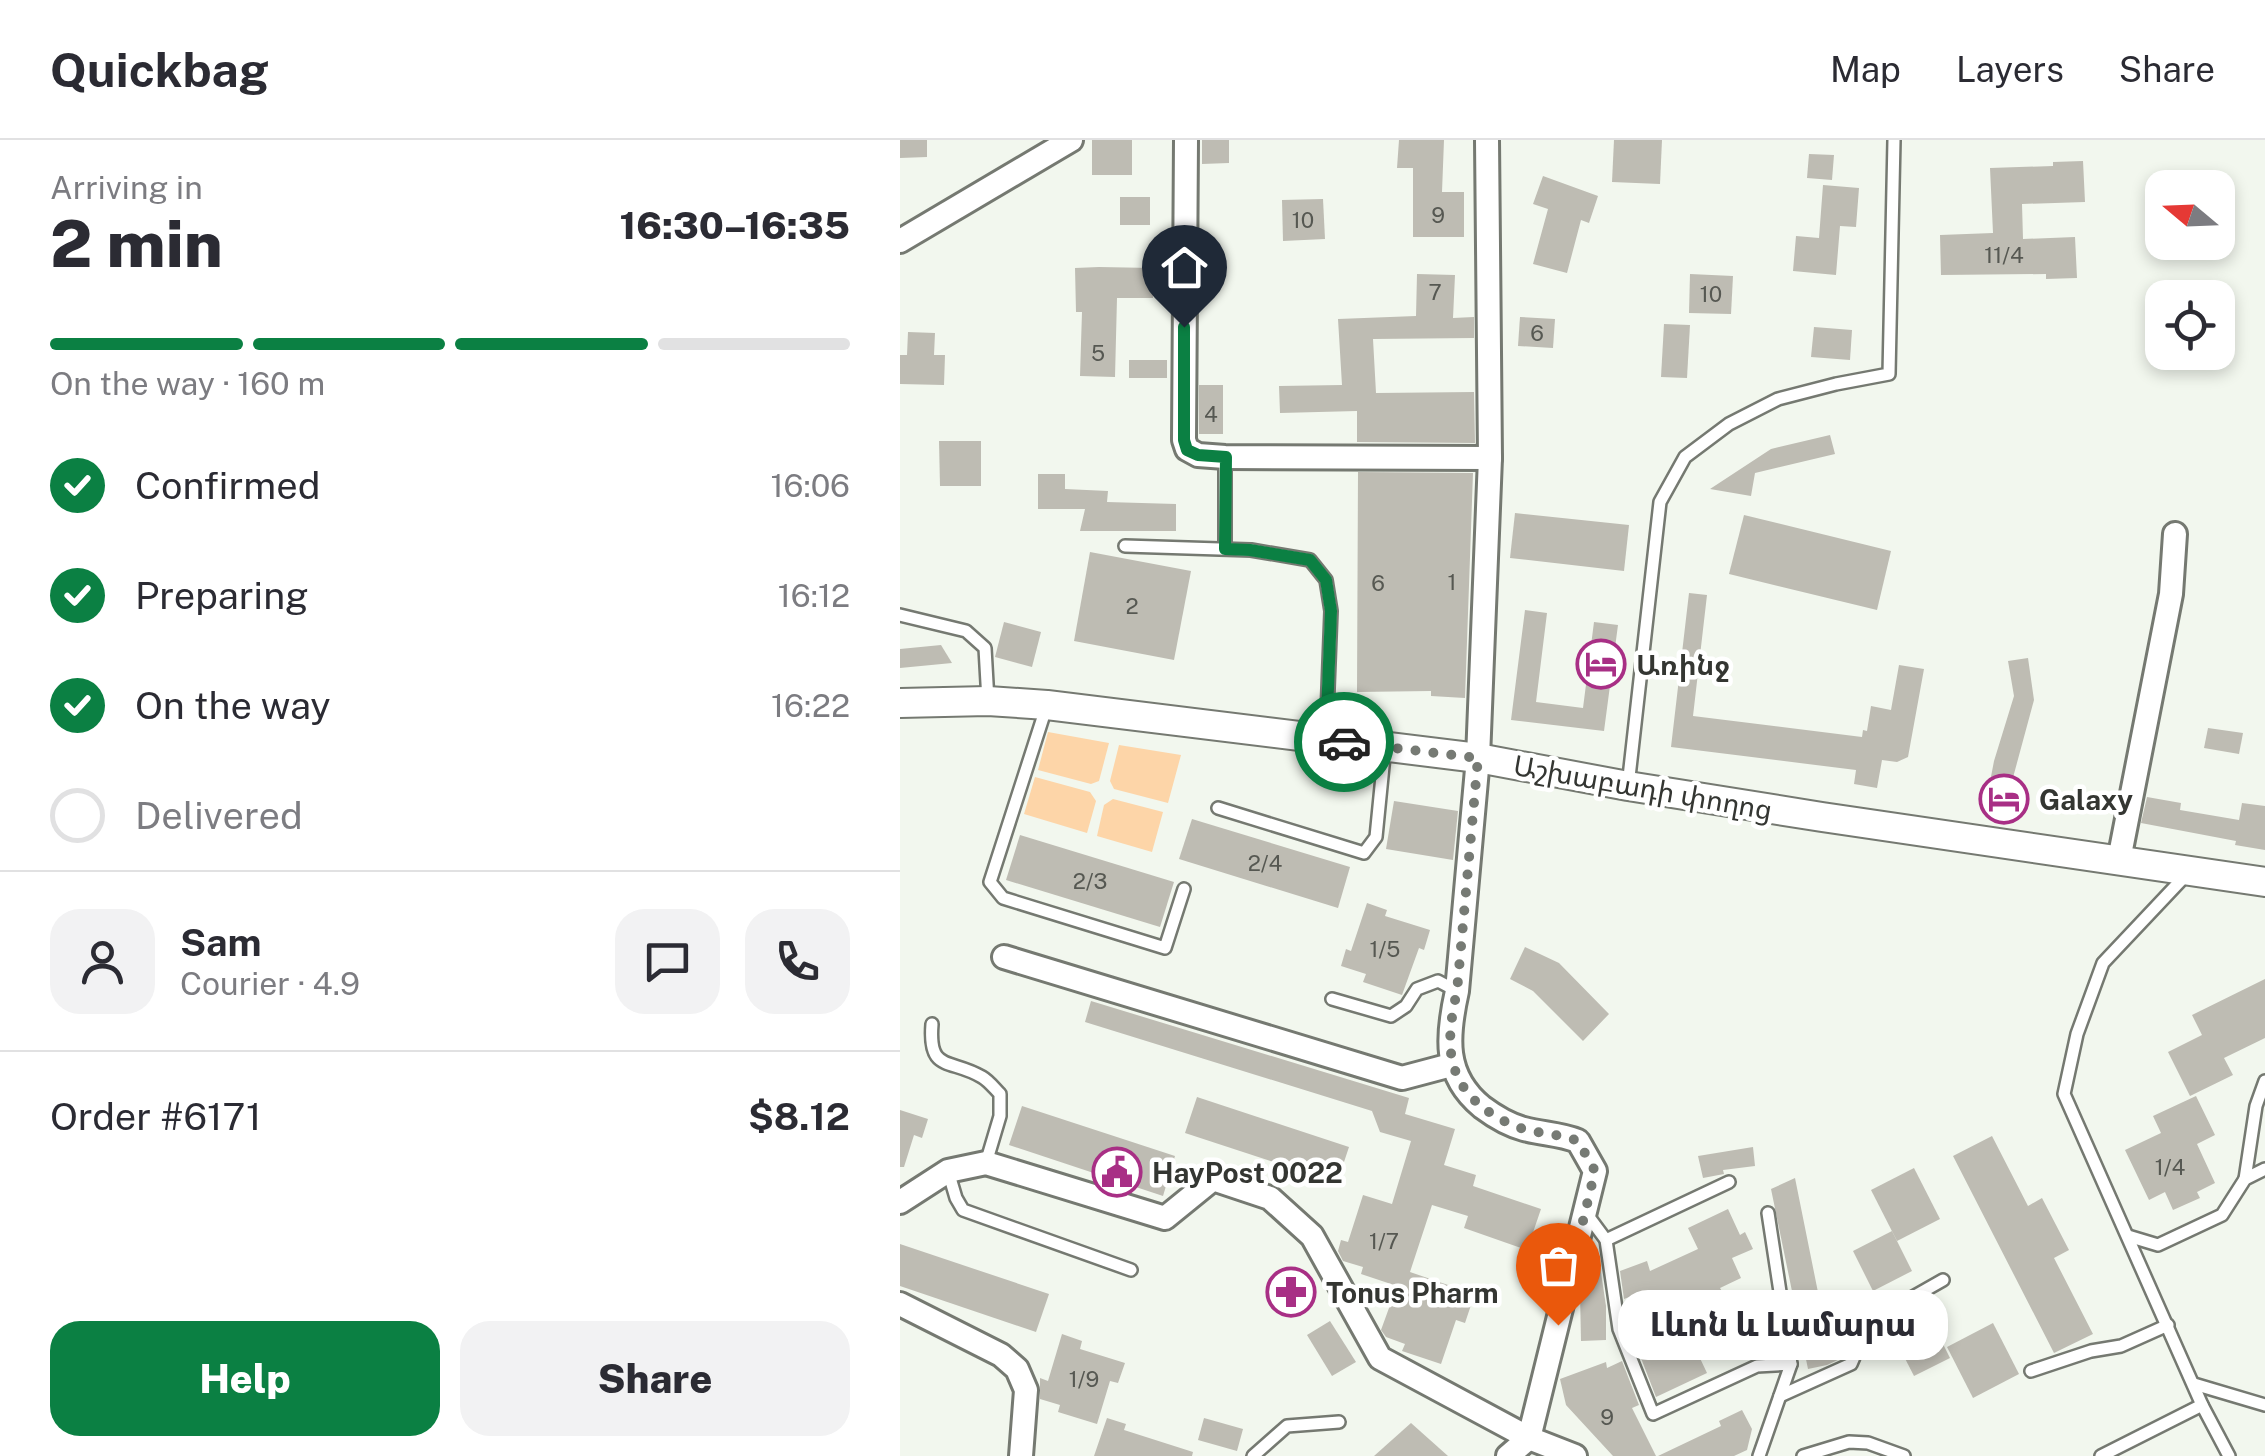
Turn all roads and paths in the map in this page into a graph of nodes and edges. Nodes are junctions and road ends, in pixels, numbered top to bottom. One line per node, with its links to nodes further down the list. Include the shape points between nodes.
1 (1071, 140): 5 (street)
2 (1186, 140): 6 (street, via 1184,440 1198,455)
3 (1487, 140): 7 (street)
4 (1894, 140): 18 (lane, via 1890,374 1778,399 1729,424 1686,458 1660,502)
5 (900, 241)
6 (1226, 457): 7 (street); 10 (lane)
7 (1490, 458): 17 (street)
8 (2175, 534): 20 (street, via 2172,594)
9 (1125, 546): 10 (lane)
10 (1225, 549): 15 (lane, via 1310,560 1326,580)
11 (900, 615): 12 (lane, via 966,631 985,648)
12 (988, 701): 13 (street, Աշխաբադի փողոց); 14 (street, Աշխաբադի փողոց)
13 (900, 702)
14 (1048, 705): 15 (street, Աշխաբադի փողոց); 23 (lane, via 990,882 1003,898 1165,948)
15 (1326, 740): 16 (street, Աշխաբադի փողոց)
16 (1385, 746): 17 (street, Աշխաբադի փողոց); 19 (lane, via 1376,837 1364,853)
17 (1478, 758): 18 (street, Աշխաբադի փողոց); 25 (street)
18 (1628, 786): 20 (street, Աշխաբադի փողոց)
19 (1218, 808)
20 (2119, 860): 21 (street, Աշխաբադի փողոց)
21 (2190, 870): 22 (street, Աշխաբադի փողոց); 38 (lane, via 2103,963 2076,1034 2064,1094)
22 (2265, 882)
23 (1184, 889)
24 (1004, 957): 28 (street, via 1402,1078)
25 (1457, 991): 26 (lane, via 1438,981 1417,989 1391,1016); 28 (street)
26 (1332, 1000)
27 (932, 1024): 30 (lane, via 930,1047 940,1060 984,1078 1000,1094)
28 (1452, 1065): 36 (street, via 1472,1098 1494,1116 1578,1141 1595,1171)
29 (2265, 1081): 33 (lane)
30 (986, 1163): 32 (street); 51 (street, via 1165,1218 1214,1179 1270,1198 1312,1236 1380,1358)
31 (2265, 1169): 33 (lane)
32 (948, 1171): 35 (street); 40 (lane, via 964,1210)
33 (2245, 1180): 38 (lane, via 2222,1215 2158,1245)
34 (1728, 1182): 39 (lane)
35 (900, 1202)
36 (1586, 1213): 39 (lane); 51 (street)
37 (1768, 1213): 44 (lane)
38 (2128, 1236): 43 (lane)
39 (1606, 1240): 44 (lane, via 1619,1328 1653,1414 1758,1366)
40 (1131, 1270)
41 (1943, 1280): 47 (lane, via 1869,1322 1852,1364)
42 (900, 1304): 52 (street, via 1001,1354 1017,1370 1026,1390)
43 (2168, 1325): 45 (lane, via 2122,1346); 46 (lane)
44 (1791, 1364): 47 (lane)
45 (2031, 1371)
46 (2194, 1384): 48 (lane); 49 (lane)
47 (1780, 1396): 56 (lane)
48 (2202, 1405): 59 (lane); 60 (lane)
49 (2265, 1405)
50 (1339, 1422): 53 (lane, via 1287,1426)
51 (1530, 1438): 54 (street); 55 (street)
52 (1022, 1455)
53 (1254, 1456)
54 (1508, 1456)
55 (1575, 1456)
56 (1759, 1456)
57 (1802, 1456): 58 (lane, via 1850,1442)
58 (1904, 1456)
59 (2101, 1456)
60 (2229, 1456)

